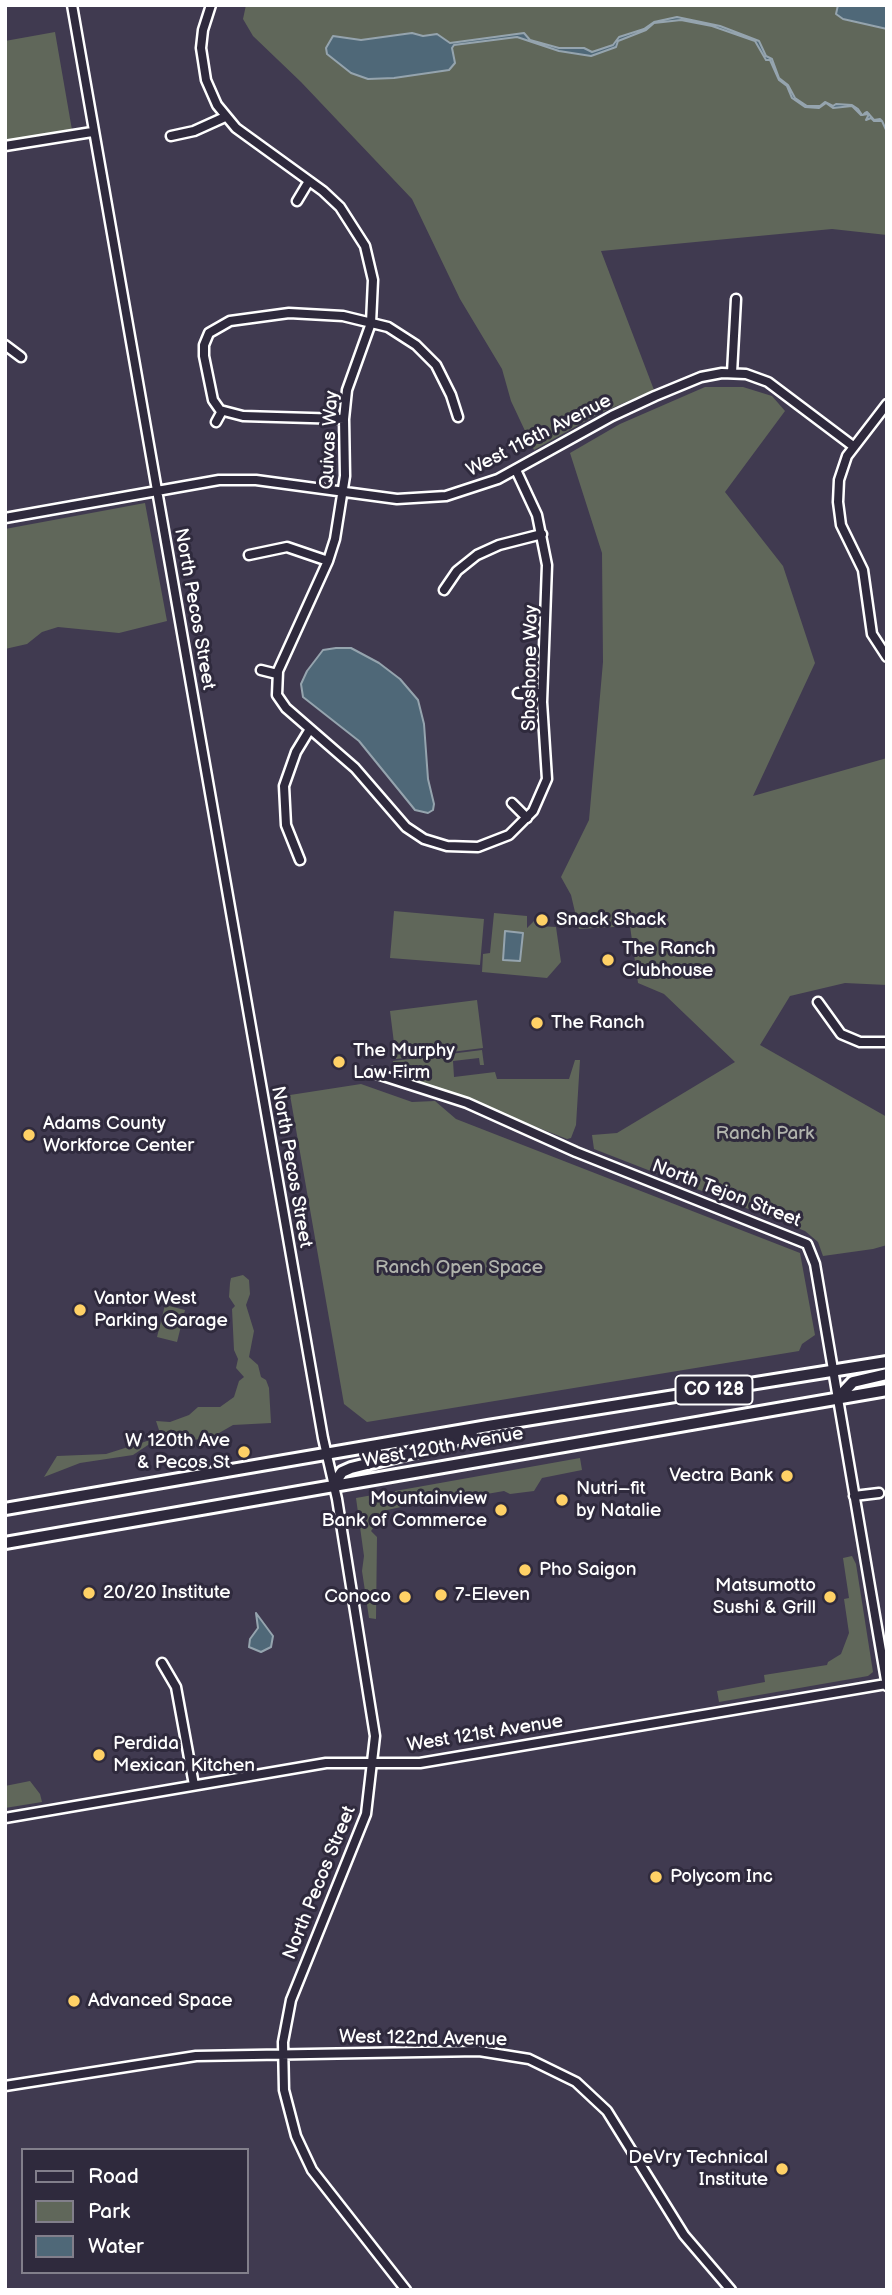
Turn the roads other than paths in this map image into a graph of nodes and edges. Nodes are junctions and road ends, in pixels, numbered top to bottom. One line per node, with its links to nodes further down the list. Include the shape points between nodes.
1 (72, 5): 4 (street, North Pecos Street)
2 (212, 5): 3 (street, Quivas Way, via 203,30 201,57 209,90)
3 (225, 117): 5 (street); 7 (street, Quivas Way)
4 (92, 132): 6 (street); 21 (street, North Pecos Street)
5 (171, 136)
6 (5, 146)
7 (309, 181): 8 (street); 10 (street, Quivas Way, via 340,207 365,246 374,293)
8 (297, 201)
9 (736, 299): 13 (street)
10 (371, 323): 15 (street, via 301,312 240,319 215,327 205,339 204,356 213,400); 16 (street, via 394,330 436,365); 17 (street, Quivas Way, via 349,381)
11 (5, 345): 12 (street)
12 (21, 357)
13 (732, 373): 19 (street, West 116th Avenue, via 757,377 777,387); 20 (street, West 116th Avenue, via 701,377 655,396)
14 (887, 404): 19 (street)
15 (222, 411): 17 (street); 18 (street)
16 (457, 417)
17 (344, 419): 22 (street, Quivas Way)
18 (216, 422)
19 (853, 446): 28 (street, via 839,480 839,517 861,562 872,634)
20 (516, 470): 22 (street, West 116th Avenue, via 481,487 427,498); 24 (street, Shoshone Way)
21 (157, 490): 22 (street, West 116th Avenue, via 244,480); 23 (street, West 116th Avenue); 46 (street, North Pecos Street)
22 (343, 492): 26 (street, Quivas Way)
23 (5, 518)
24 (542, 534): 27 (street, via 499,544 477,555 457,571); 32 (street, Shoshone Way, via 548,578)
25 (249, 555): 26 (street, via 287,547)
26 (328, 561): 30 (street, Quivas Way)
27 (444, 590)
28 (887, 657)
29 (261, 670): 30 (street)
30 (277, 674): 33 (street, via 275,685 282,704)
31 (517, 693): 32 (street)
32 (542, 693): 35 (street, Shoshone Way, via 547,779)
33 (310, 729): 35 (street, Shoshone Way, via 355,768 412,832 447,846 487,845 509,835); 36 (street, via 296,752 285,786 286,825)
34 (512, 803): 35 (street)
35 (527, 818)
36 (300, 860)
37 (818, 1002): 38 (street, via 841,1034 860,1042)
38 (887, 1042)
39 (371, 1072): 41 (street, North Tejon Street, via 467,1103 576,1152 804,1242 815,1264)
40 (887, 1363): 41 (main road, West 120th Avenue / CO 128)
41 (833, 1371): 44 (street, North Tejon Street); 45 (main road, West 120th Avenue / CO 128)
42 (887, 1374): 44 (main road, via 853,1382)
43 (887, 1390): 44 (main road, West 120th Avenue / CO 128)
44 (837, 1399): 47 (main road, West 120th Avenue / CO 128); 49 (street, North Tejon Street)
45 (488, 1426): 46 (main road, West 120th Avenue / CO 128); 47 (main road, via 443,1446 351,1468)
46 (326, 1454): 47 (street, North Pecos Street); 50 (main road, West 120th Avenue / CO 128)
47 (334, 1484): 51 (main road, West 120th Avenue / CO 128); 54 (street, North Pecos Street, via 371,1710)
48 (879, 1493): 49 (street)
49 (854, 1496): 53 (street, North Tejon Street)
50 (5, 1509)
51 (5, 1543)
52 (163, 1662): 55 (street, via 176,1687)
53 (887, 1685): 54 (street, West 121st Avenue, via 420,1763)
54 (374, 1761): 55 (street, West 121st Avenue, via 326,1763); 57 (street, North Pecos Street, via 366,1814 294,1991)
55 (194, 1785): 56 (street, West 121st Avenue)
56 (5, 1818)
57 (282, 2055): 58 (street, West 122nd Avenue, via 167,2058); 59 (street, North Pecos Street, via 290,2118 305,2158); 60 (street, West 122nd Avenue, via 488,2052 520,2056 553,2068 586,2090 619,2125 684,2235)
58 (5, 2086)
59 (406, 2290)
60 (731, 2290)

